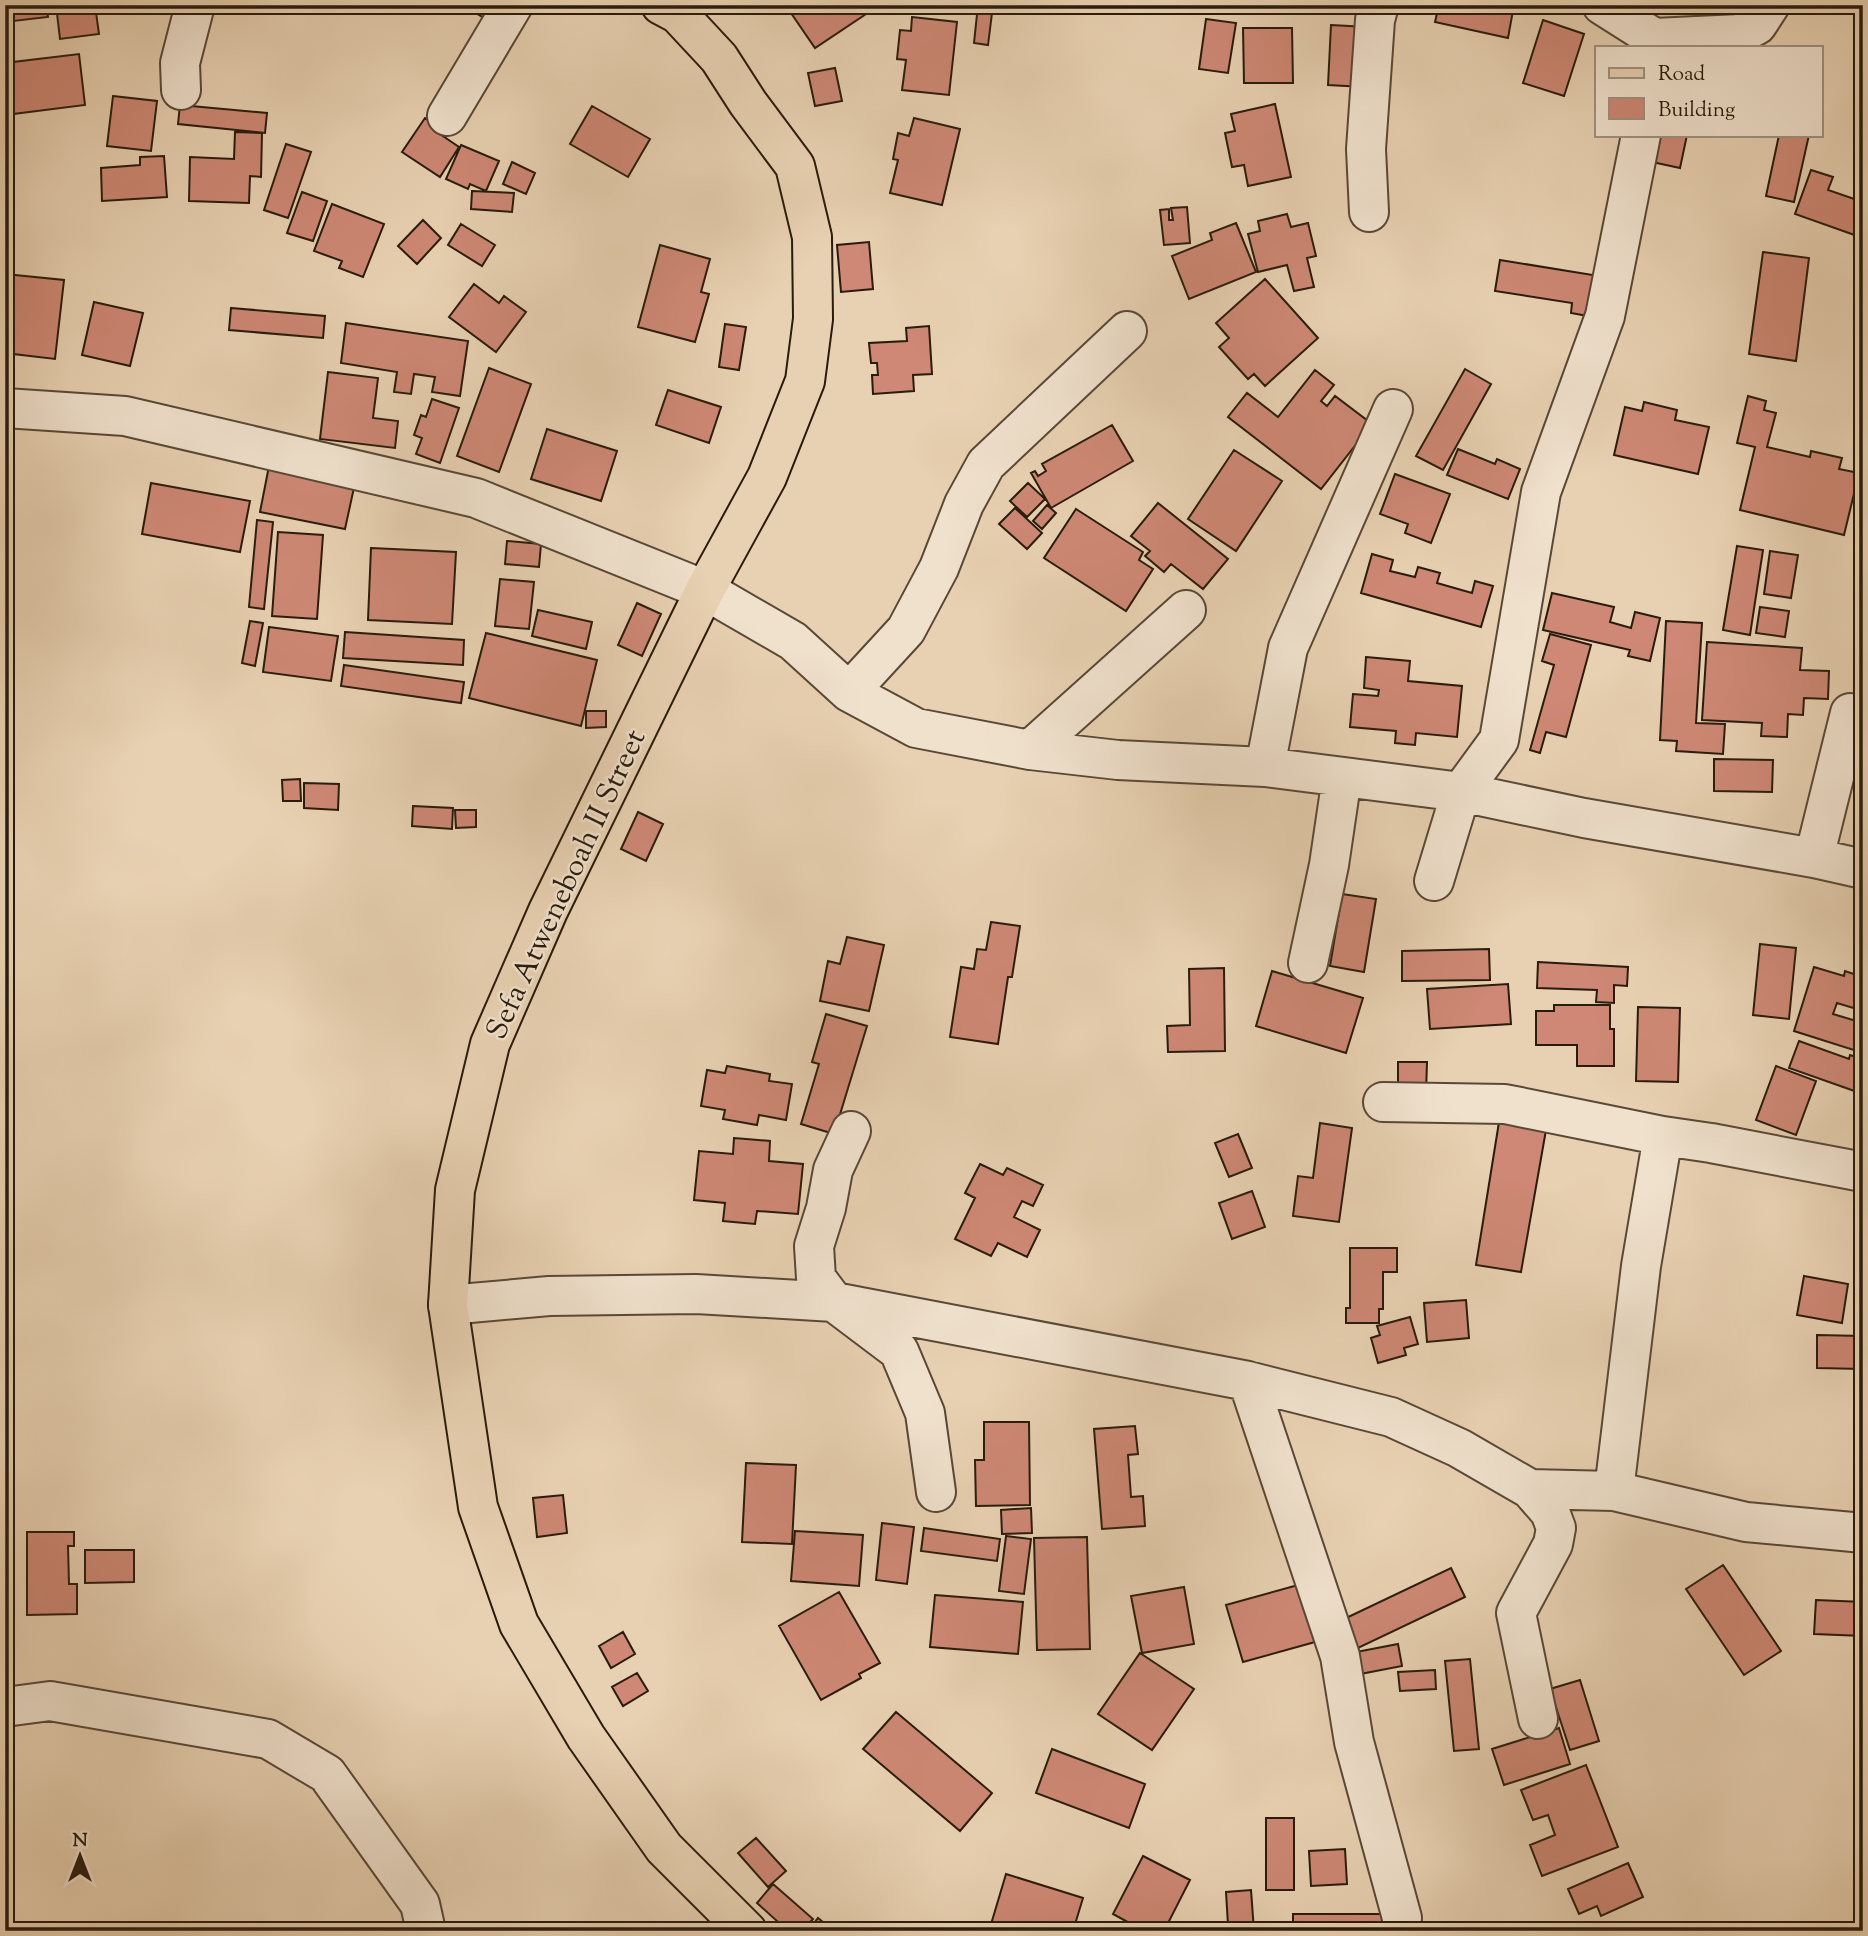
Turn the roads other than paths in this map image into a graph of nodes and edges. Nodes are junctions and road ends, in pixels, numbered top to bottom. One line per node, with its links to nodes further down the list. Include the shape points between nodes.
1 (195, 5): 8 (street, via 180,63)
2 (513, 5): 9 (street)
3 (1379, 5): 11 (street, via 1366,149)
4 (1602, 5): 7 (street)
5 (1770, 5): 7 (street, via 1757,25 1740,34)
6 (675, 8): 15 (main road, Sefa Atweneboah II Street, via 719,58 795,166 812,237 813,319 805,381 767,477)
7 (1654, 42)
8 (181, 90)
9 (447, 116)
10 (1641, 136): 22 (street, via 1605,316 1541,492 1499,740)
11 (1369, 212)
12 (1127, 331): 17 (street, via 986,464 906,630)
13 (5, 408): 15 (street, via 125,416 476,498)
14 (1393, 410): 20 (street, via 1288,648)
15 (705, 590): 17 (street, via 793,641); 32 (main road, Sefa Atweneboah II Street, via 548,911 490,1044 455,1190)
16 (1185, 610): 19 (street)
17 (849, 692): 19 (street, via 916,729)
18 (1850, 713): 23 (street)
19 (1030, 750): 20 (street, via 1118,760)
20 (1265, 767): 21 (street)
21 (1342, 777): 22 (street); 26 (street)
22 (1461, 792): 23 (street); 25 (street)
23 (1814, 858): 24 (street)
24 (1863, 869)
25 (1434, 881)
26 (1308, 963)
27 (1383, 1102): 29 (street, via 1505,1104)
28 (850, 1131): 31 (street, via 833,1170 814,1246 816,1278)
29 (1663, 1136): 30 (street); 35 (street, via 1641,1266)
30 (1863, 1172)
31 (834, 1302): 32 (street, via 696,1294 549,1296); 33 (street); 36 (street, via 899,1351 925,1413)
32 (448, 1305): 41 (main road, Sefa Atweneboah II Street, via 478,1507 519,1624 586,1737 664,1848)
33 (1248, 1381): 34 (street, via 1391,1417 1459,1448); 40 (street, via 1340,1656 1354,1742)
34 (1530, 1489): 35 (street); 39 (street, via 1550,1512 1556,1528 1553,1544 1516,1613)
35 (1614, 1491): 37 (street, via 1746,1522)
36 (936, 1492)
37 (1863, 1533)
38 (5, 1707): 42 (street, via 50,1701 268,1739 327,1774 420,1904)
39 (1538, 1719)
40 (1402, 1917)
41 (740, 1929)
42 (426, 1931)

